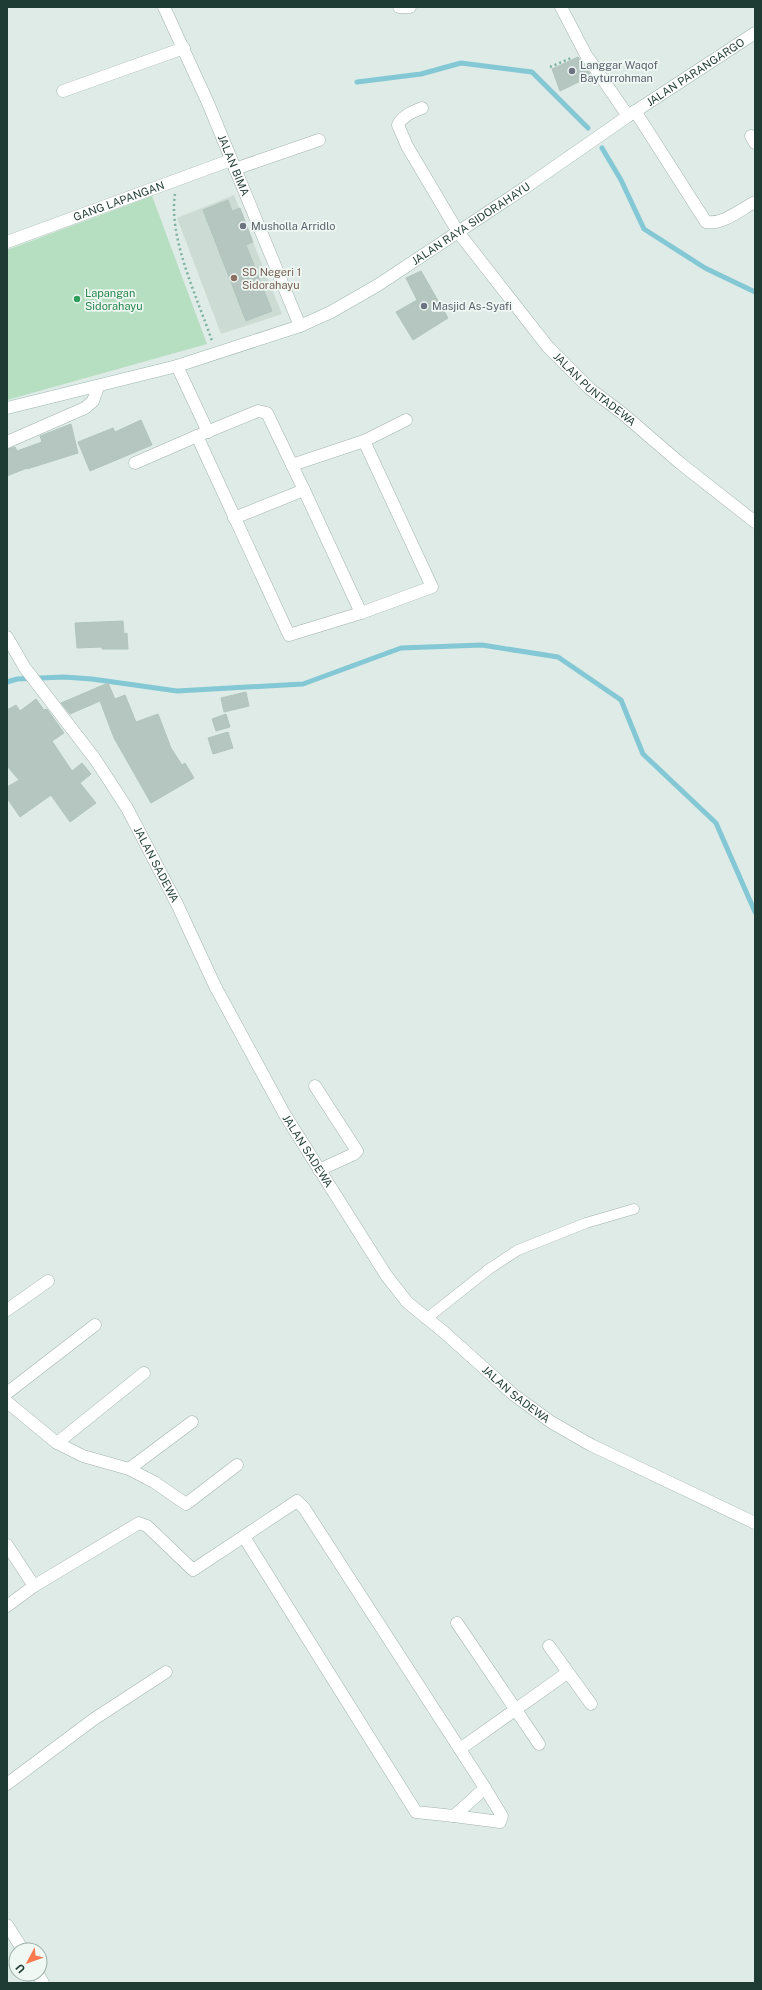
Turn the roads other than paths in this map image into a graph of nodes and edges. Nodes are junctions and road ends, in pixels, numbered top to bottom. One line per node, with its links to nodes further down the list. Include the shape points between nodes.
1 (164, 7): 6 (street, JALAN BIMA)
2 (399, 7): 3 (street)
3 (410, 7)
4 (561, 7): 9 (street, via 585,52)
5 (755, 33): 9 (street, JALAN PARANGARGO)
6 (184, 48): 7 (street); 11 (street, JALAN BIMA)
7 (63, 91)
8 (422, 108): 13 (street, JALAN PUNTADEWA, via 401,120 398,125 399,131)
9 (632, 114): 12 (street, via 706,222 720,221); 13 (street, JALAN RAYA SIDORAHAYU)
10 (319, 140): 11 (street, GANG LAPANGAN)
11 (233, 165): 14 (street, GANG LAPANGAN, via 177,180); 15 (street, JALAN BIMA)
12 (755, 202)
13 (458, 232): 15 (street, JALAN RAYA SIDORAHAYU, via 378,286); 27 (street, JALAN PUNTADEWA, via 548,347 575,374 680,463)
14 (7, 242)
15 (300, 326): 16 (street, JALAN RAYA SIDORAHAYU)
16 (177, 366): 17 (street, JALAN RAYA SIDORAHAYU); 20 (street)
17 (98, 387): 18 (street, JALAN RAYA SIDORAHAYU); 22 (street, via 93,401 86,408)
18 (7, 408)
19 (406, 420): 21 (street)
20 (203, 434): 23 (street); 24 (street, via 258,411 267,413); 26 (street)
21 (364, 441): 24 (street); 28 (street, via 432,587)
22 (7, 442)
23 (135, 463)
24 (292, 465): 25 (street)
25 (304, 490): 26 (street); 28 (street)
26 (234, 518): 28 (street, via 289,635)
27 (755, 522)
28 (361, 613)
29 (7, 637): 31 (street, JALAN SADEWA, via 25,668 95,759 127,808 215,986 285,1115)
30 (315, 1086): 31 (street, via 356,1151)
31 (319, 1170): 35 (street, JALAN SADEWA, via 386,1275 407,1302)
32 (634, 1209): 35 (lane, via 586,1222 518,1250 489,1269)
33 (48, 1281): 34 (street)
34 (7, 1310)
35 (426, 1319): 44 (street, JALAN SADEWA, via 446,1333 514,1395 551,1422 591,1445)
36 (94, 1325): 38 (street)
37 (144, 1373): 41 (street)
38 (7, 1393)
39 (7, 1402): 41 (street)
40 (192, 1422): 43 (street)
41 (57, 1443): 43 (street, via 83,1456)
42 (237, 1465): 43 (street, via 186,1504 154,1482)
43 (129, 1469)
44 (755, 1523)
45 (244, 1537): 47 (street, via 194,1570 147,1526 139,1523); 56 (street, via 297,1501 304,1508); 59 (street, via 416,1812)
46 (7, 1546): 47 (street)
47 (34, 1586): 48 (street)
48 (7, 1606)
49 (456, 1623): 54 (street)
50 (549, 1646): 52 (street)
51 (166, 1672): 57 (street, via 94,1719)
52 (568, 1673): 53 (street); 54 (street)
53 (591, 1704)
54 (515, 1711): 55 (street); 56 (street)
55 (539, 1744)
56 (460, 1749): 58 (street)
57 (7, 1784)
58 (485, 1788): 59 (street); 59 (street, via 502,1816 500,1822)
59 (454, 1816)
60 (7, 1925): 61 (street)
61 (18, 1942)

